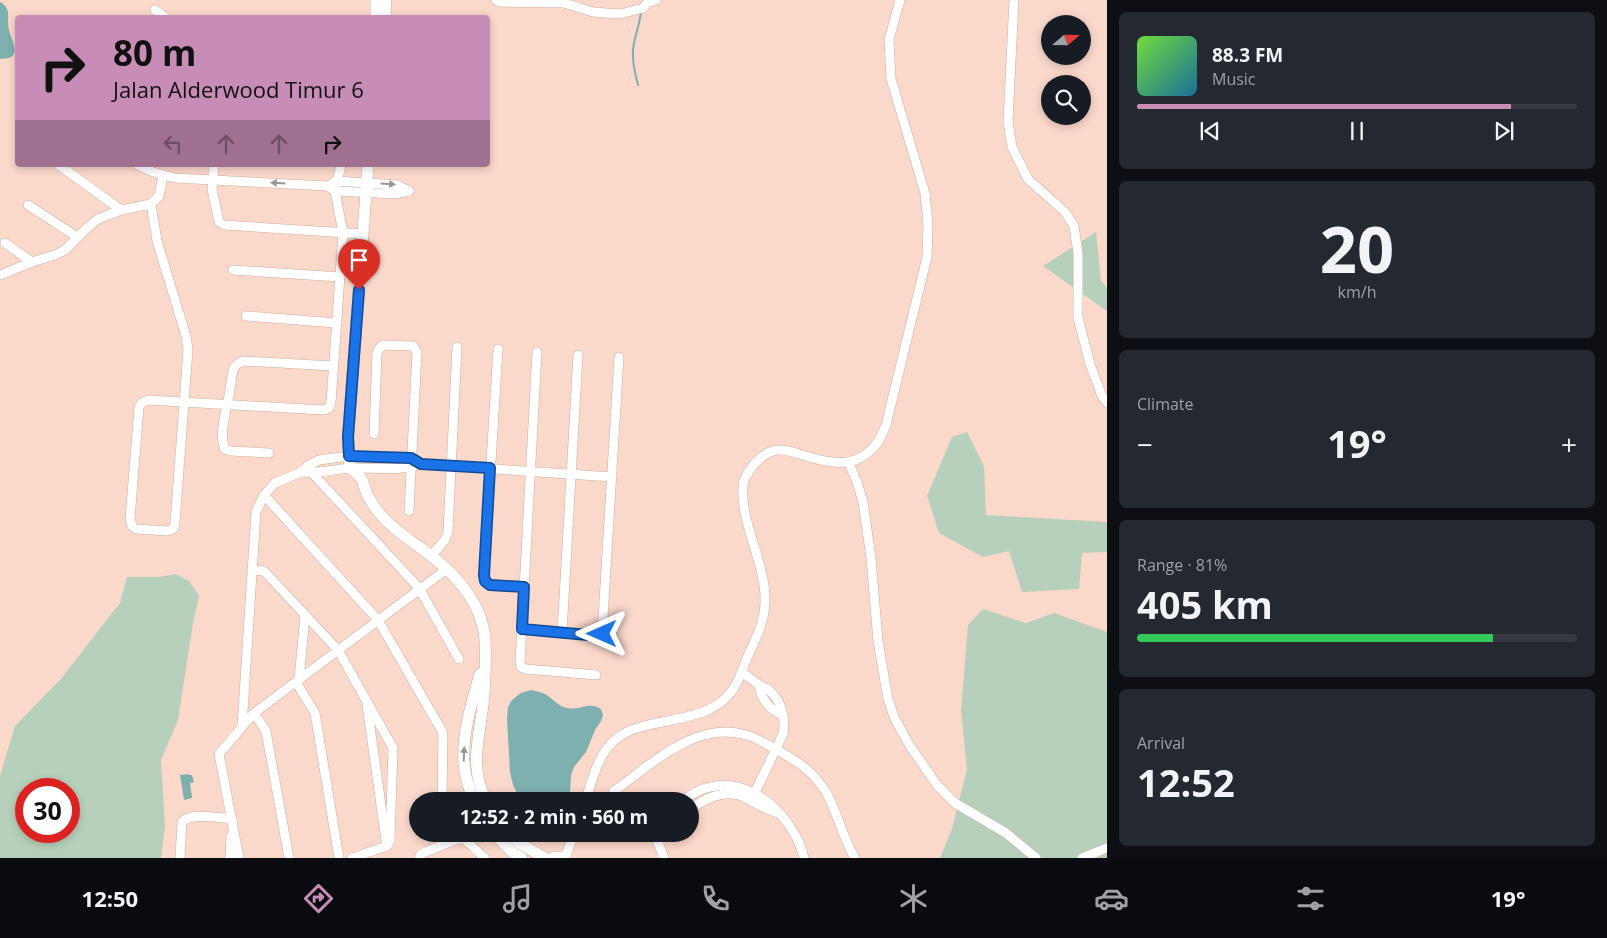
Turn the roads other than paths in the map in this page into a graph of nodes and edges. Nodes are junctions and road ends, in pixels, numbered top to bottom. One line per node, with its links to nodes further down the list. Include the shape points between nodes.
1 (376, 0): 9 (street)
2 (386, 0): 10 (street)
3 (496, 0): 4 (street, via 564,3 611,14 641,9)
4 (656, 0)
5 (900, 0): 46 (street, via 889,40 891,79 925,193 927,256 886,425 867,453)
6 (1014, 0): 40 (street, via 1008,121 1012,147 1028,179 1065,212 1074,226 1078,253 1078,318 1090,364)
7 (155, 10): 8 (street)
8 (162, 15)
9 (376, 15)
10 (385, 15)
11 (62, 167): 22 (street)
12 (214, 167): 17 (street)
13 (341, 167): 18 (street)
14 (368, 167): 19 (street)
15 (153, 169): 16 (street)
16 (163, 176): 17 (street); 20 (street, via 159,196)
17 (213, 180): 18 (street, one-way to 17); 23 (street, via 219,222 224,225)
18 (336, 186): 19 (street); 23 (street)
19 (366, 188): 24 (street)
20 (151, 204): 22 (street); 39 (street, via 157,242 186,336)
21 (28, 205): 25 (street)
22 (121, 210): 25 (street, via 98,219)
23 (343, 233): 24 (street); 30 (street)
24 (363, 234): 44 (street, via 348,437)
25 (78, 237): 27 (street, via 65,250)
26 (5, 243): 27 (street)
27 (32, 262): 29 (street)
28 (232, 270): 30 (street)
29 (0, 275)
30 (340, 277): 32 (street)
31 (246, 316): 32 (street)
32 (336, 323): 38 (street)
33 (457, 347): 47 (street)
34 (498, 349): 48 (street)
35 (538, 352): 50 (street)
36 (578, 355): 51 (street)
37 (619, 357): 52 (street)
38 (334, 366): 41 (street, via 243,361 233,369); 41 (street, via 331,403 324,410)
39 (184, 402): 39 (street, via 174,528 168,531 136,529 130,519 139,407 148,400); 41 (street)
40 (1107, 403)
41 (227, 406): 43 (street, via 224,415 225,449)
42 (374, 434): 45 (street, via 379,349 383,345 413,346 417,352)
43 (269, 453)
44 (349, 462): 45 (street); 49 (street, via 318,460); 55 (street, via 361,477 379,513 395,530)
45 (411, 462): 47 (street); 54 (street)
46 (849, 463): 67 (street, via 775,450 764,454 748,472 742,485 744,504 760,566 765,601 762,622); 104 (street, via 862,502 878,641 894,719 937,785 955,803 1006,833)
47 (451, 466): 48 (street); 55 (street, via 448,532)
48 (490, 468): 50 (street); 58 (street, via 485,581 490,585)
49 (311, 469): 53 (street, via 275,483); 59 (street)
50 (531, 471): 51 (street); 58 (street)
51 (571, 474): 52 (street); 63 (street)
52 (612, 477): 63 (street, via 602,634)
53 (264, 495): 57 (street, via 256,512); 61 (street)
54 (409, 511)
55 (431, 556): 56 (street)
56 (447, 569): 59 (street); 65 (street, via 476,606 484,630)
57 (252, 570): 60 (street, via 264,571); 72 (street)
58 (524, 587): 62 (street)
59 (419, 588): 61 (street); 66 (street)
60 (305, 615): 64 (street); 69 (street)
61 (378, 620): 64 (street); 74 (street, via 443,733)
62 (522, 629): 63 (street); 68 (street, via 521,667)
63 (562, 632)
64 (338, 650): 69 (street); 70 (street)
65 (485, 657): 75 (street, one-way to 65, via 464,763 465,744 472,702); 76 (street, via 483,704 476,745 478,779)
66 (459, 659)
67 (741, 672): 73 (street, via 768,689 782,707 785,725); 77 (street, via 735,687 710,709 638,728 609,744 600,758)
68 (596, 675)
69 (297, 681): 71 (street); 93 (street, via 315,713)
70 (366, 700): 87 (street); 87 (street, via 393,748 390,841)
71 (254, 713): 72 (street); 92 (street, via 266,730)
72 (242, 726): 82 (street, via 220,754)
73 (776, 749): 78 (street, via 745,735 729,732 694,737); 80 (street); 103 (street, via 801,763 815,776)
74 (442, 792)
75 (471, 792)
76 (483, 792)
77 (588, 792)
78 (614, 792)
79 (696, 792): 80 (street, via 723,785 740,788)
80 (753, 798): 81 (street, via 727,794); 102 (street, via 772,804 799,841)
81 (699, 803)
82 (232, 819): 89 (street, via 186,818 182,822); 90 (street); 91 (street)
83 (503, 842): 97 (street)
84 (519, 842): 98 (street)
85 (571, 842): 100 (street)
86 (658, 842): 101 (street)
87 (387, 846): 94 (street)
88 (1107, 848): 105 (street)
89 (180, 858)
90 (230, 858)
91 (239, 858)
92 (289, 858)
93 (339, 858)
94 (352, 858)
95 (419, 858): 96 (street, via 421,854 457,839 464,839)
96 (485, 858)
97 (522, 858)
98 (545, 858)
99 (553, 858): 100 (street)
100 (565, 858)
101 (664, 858)
102 (804, 858)
103 (855, 858)
104 (1036, 858)
105 (1082, 858)

